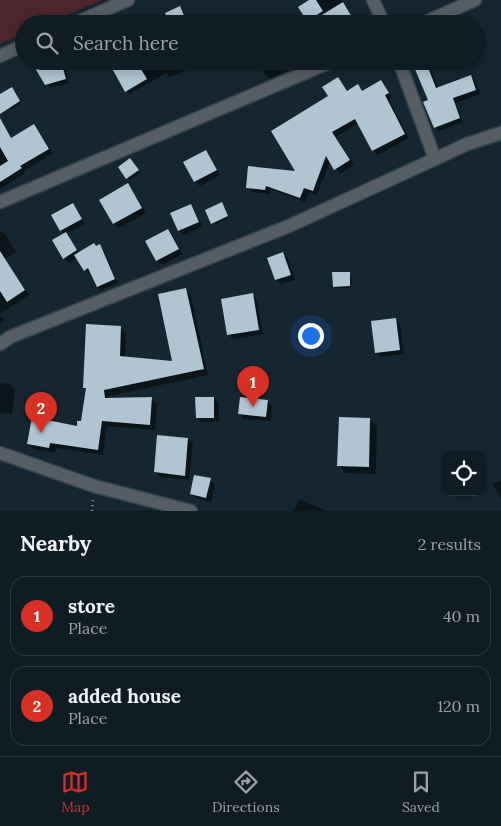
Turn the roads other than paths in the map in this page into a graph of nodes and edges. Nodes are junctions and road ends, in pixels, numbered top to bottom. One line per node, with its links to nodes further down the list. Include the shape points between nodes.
1 (128, 0): 4 (street)
2 (373, 0): 5 (street)
3 (475, 0): 6 (street)
4 (94, 15)
5 (380, 15)
6 (441, 15)
7 (15, 49): 8 (street)
8 (0, 56)
9 (312, 70): 13 (street)
10 (402, 70): 12 (street)
11 (501, 133): 12 (street)
12 (435, 159): 14 (street, via 289,226 10,337)
13 (0, 202)
14 (0, 344)
15 (0, 453): 16 (street, via 94,486)
16 (191, 511)

